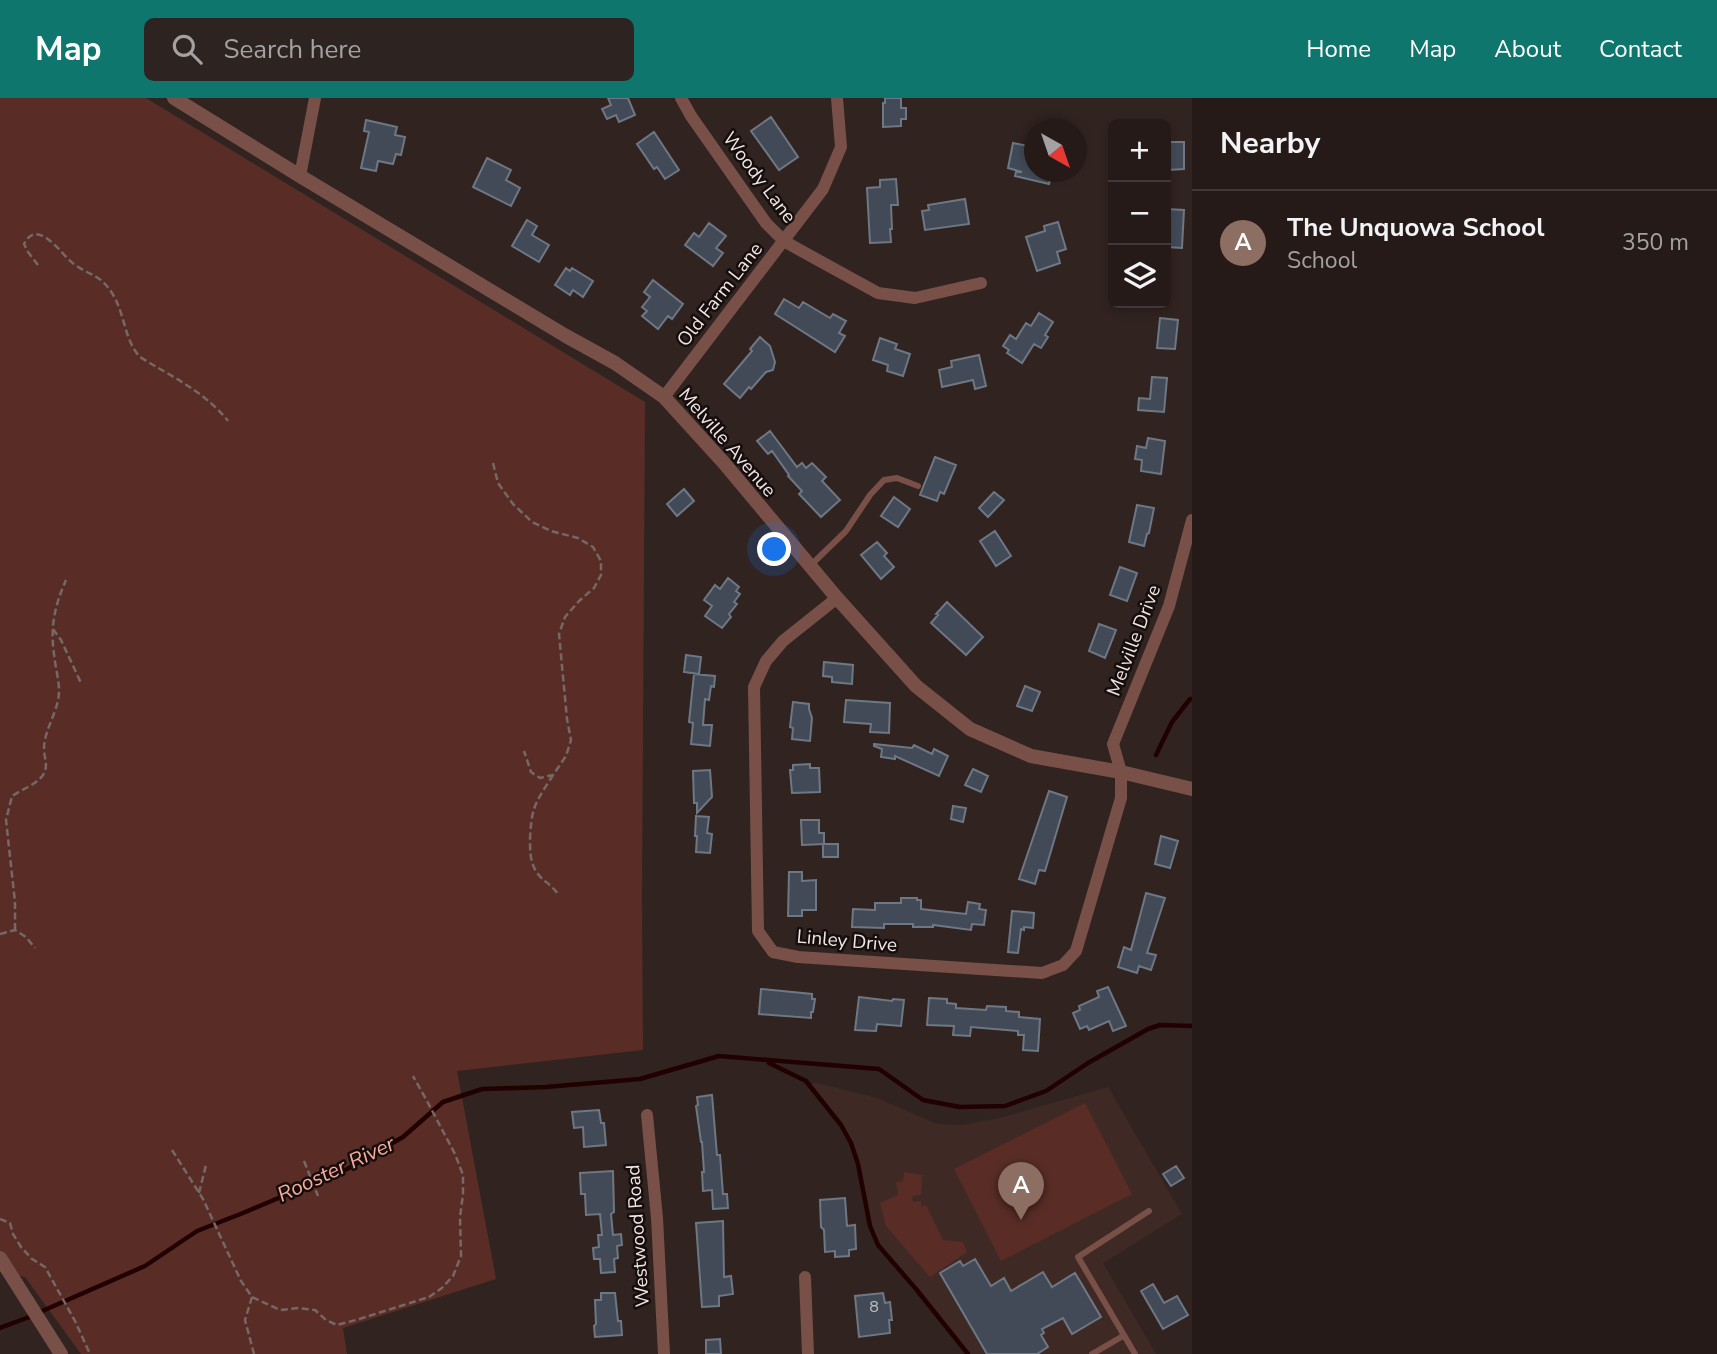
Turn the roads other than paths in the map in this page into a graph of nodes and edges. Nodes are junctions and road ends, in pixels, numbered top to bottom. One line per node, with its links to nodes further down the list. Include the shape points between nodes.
1 (174, 98): 5 (street, Melville Avenue)
2 (316, 98): 5 (street)
3 (681, 98): 6 (street, Woody Lane, via 766,223)
4 (837, 98): 6 (street, Old Farm Lane, via 841,146 823,188)
5 (300, 176): 8 (street, Melville Avenue, via 615,363)
6 (784, 241): 7 (street, Woody Lane, via 878,293 915,298); 8 (street, Old Farm Lane)
7 (981, 284)
8 (664, 397): 11 (street, Melville Avenue)
9 (918, 486): 11 (lane, via 897,478 884,480 846,531)
10 (1192, 520): 13 (street, Melville Drive, via 1169,606 1112,744)
11 (810, 567): 12 (street, Melville Avenue)
12 (837, 598): 13 (street, Melville Avenue, via 916,686 970,729 1031,756); 13 (street, Linley Drive, via 783,640 754,687 758,931 773,952 1042,972 1063,965 1076,951 1121,798)
13 (1121, 772): 14 (street, Melville Avenue)
14 (1192, 789)
15 (647, 1115): 22 (street, Westwood Road)
16 (1149, 1211): 20 (lane, via 1078,1257)
17 (0, 1258): 18 (street)
18 (6, 1277): 21 (street)
19 (805, 1277): 23 (street)
20 (1124, 1336): 24 (lane); 25 (lane)
21 (61, 1354)
22 (664, 1354)
23 (808, 1354)
24 (1092, 1354)
25 (1135, 1354)

